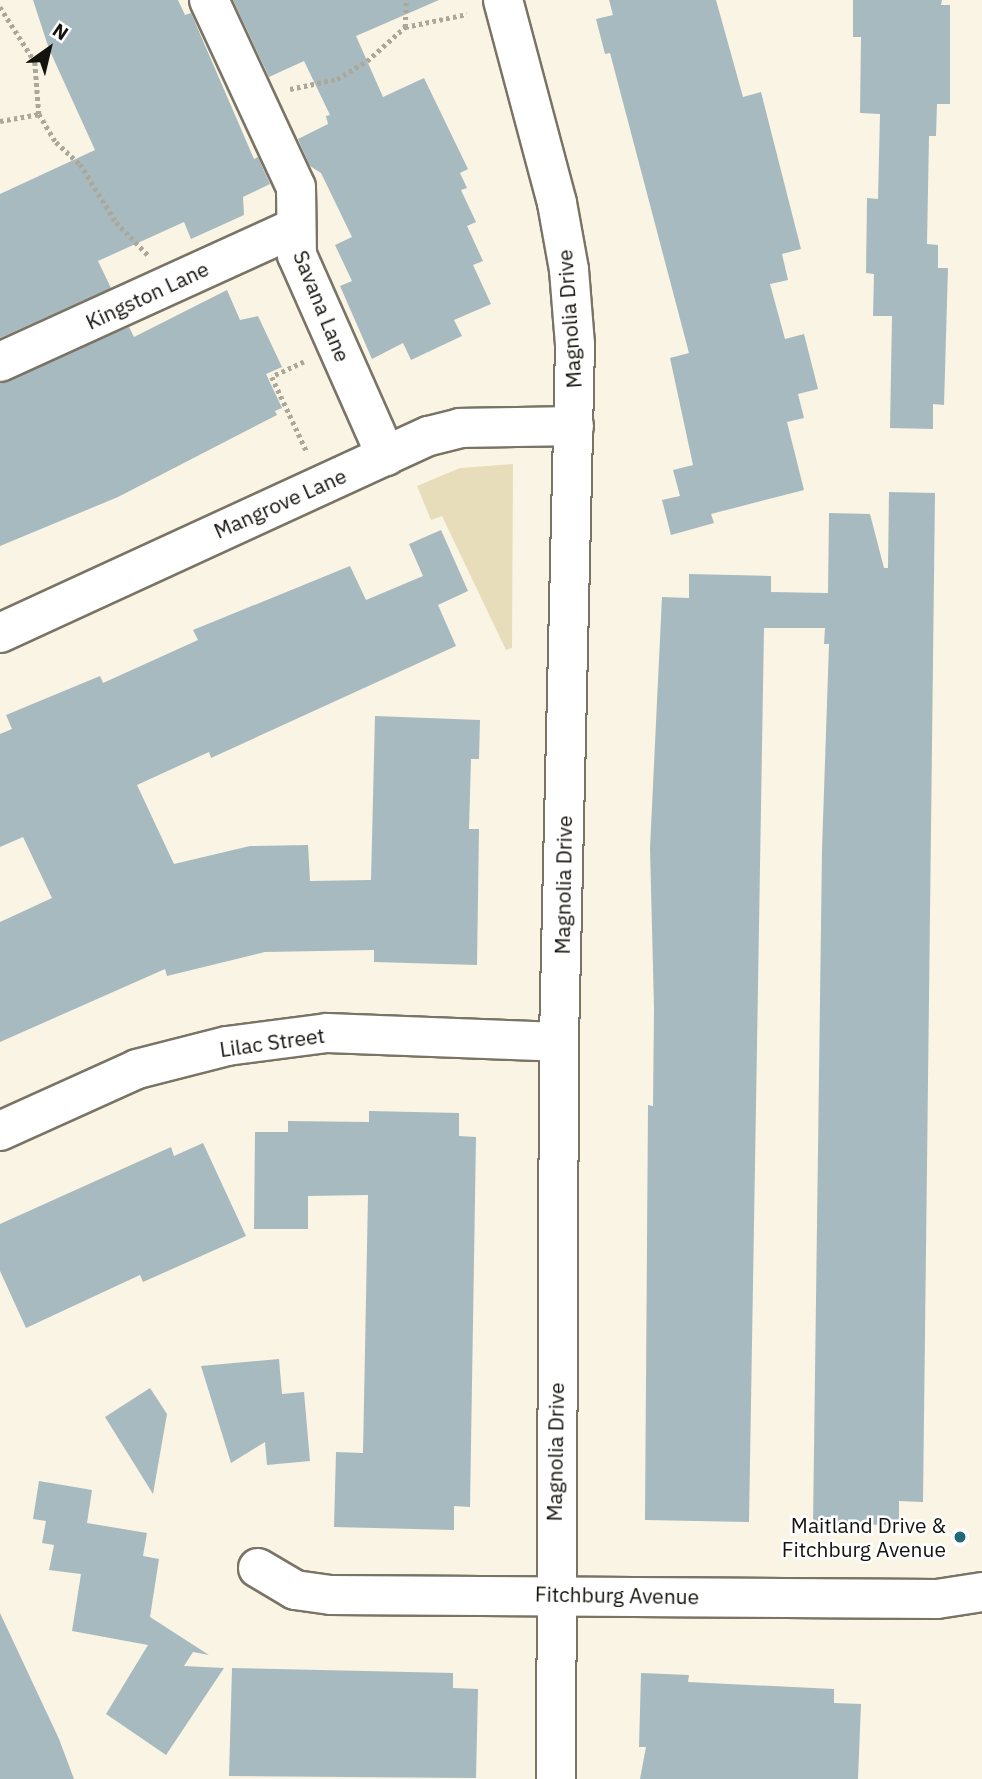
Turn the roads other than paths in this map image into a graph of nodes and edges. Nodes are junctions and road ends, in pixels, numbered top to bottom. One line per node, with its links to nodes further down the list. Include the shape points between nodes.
1 (209, 0): 3 (street, Savana Lane, via 296,187)
2 (504, 3): 5 (street, Magnolia Drive, via 557,203 569,270 575,345)
3 (294, 228): 4 (street, Kingston Lane); 6 (street, Savana Lane, via 297,255)
4 (0, 362)
5 (574, 426): 6 (street, Mangrove Lane, via 460,428); 8 (street, Magnolia Drive)
6 (386, 456): 7 (street, Mangrove Lane)
7 (0, 633)
8 (559, 1042): 9 (street, Lilac Street, via 327,1033 227,1046 137,1069); 12 (street, Magnolia Drive)
9 (0, 1131)
10 (258, 1568): 12 (street, Fitchburg Avenue, via 295,1590 331,1595)
11 (982, 1592): 12 (street, Fitchburg Avenue, via 937,1599)
12 (554, 1594): 13 (street, Magnolia Drive)
13 (556, 1779)

